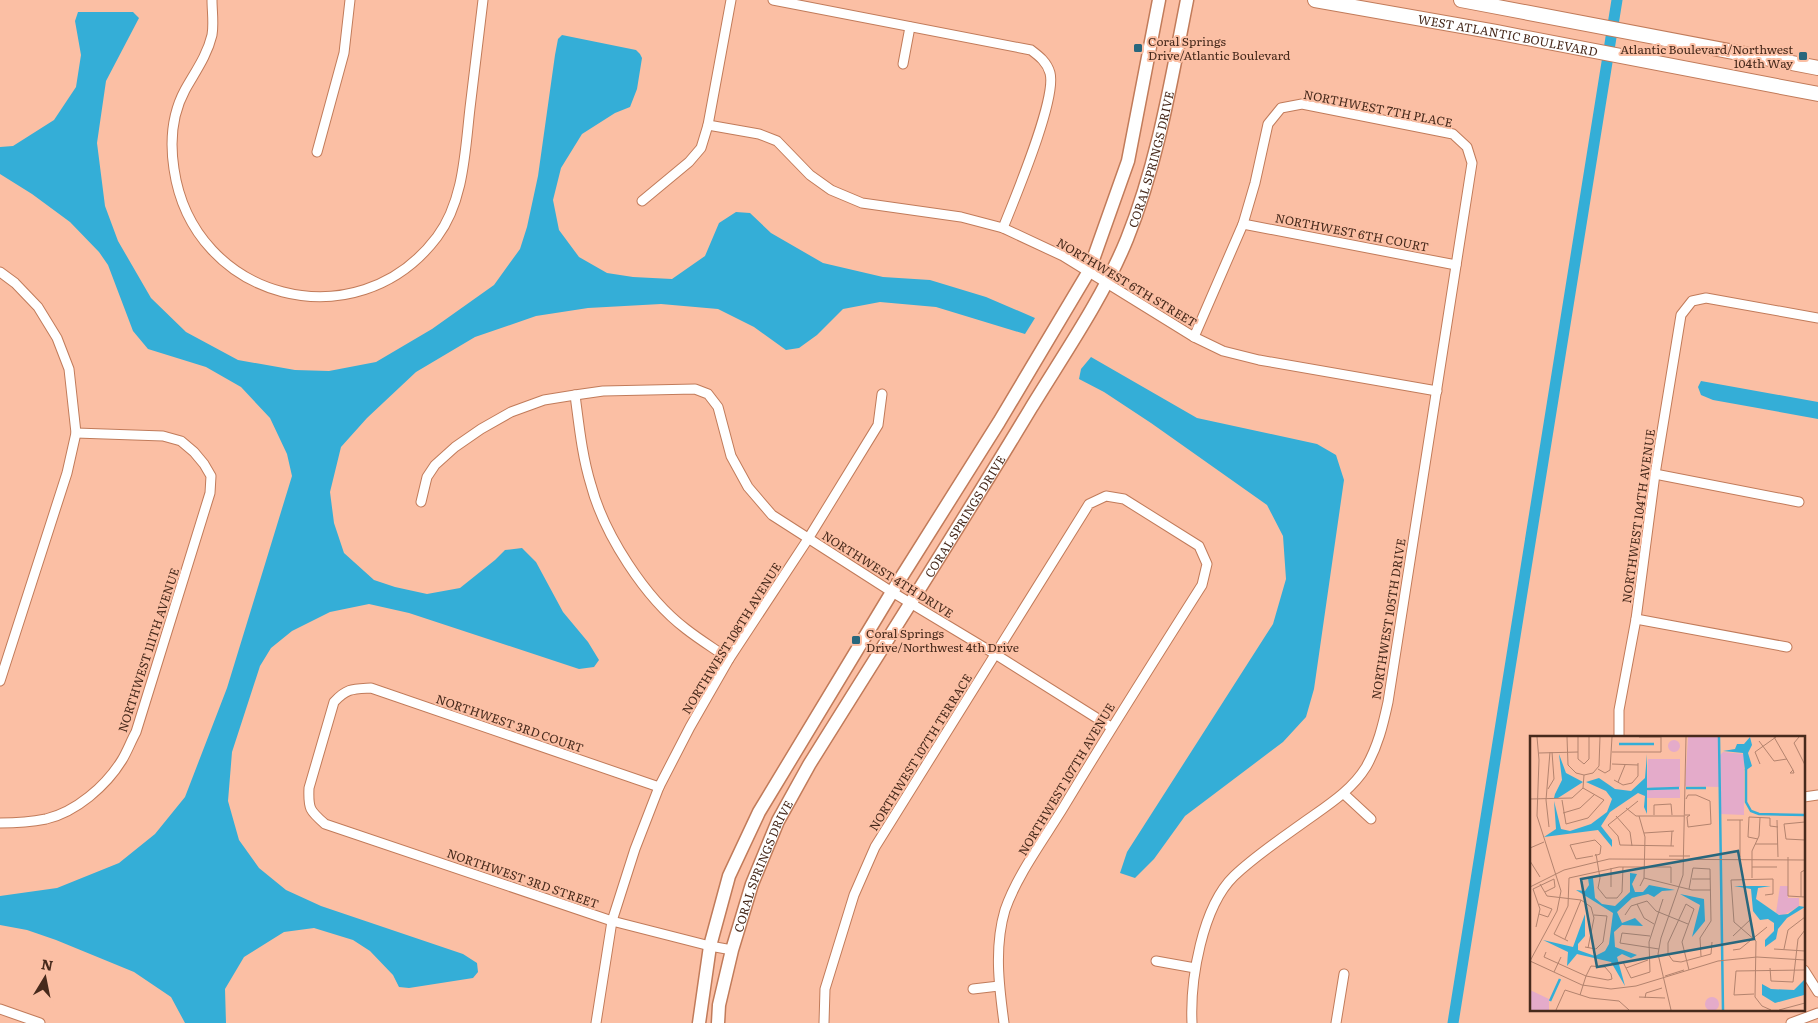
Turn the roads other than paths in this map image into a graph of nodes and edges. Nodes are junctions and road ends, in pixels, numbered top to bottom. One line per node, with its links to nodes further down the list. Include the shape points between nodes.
1 (212, 0): 3 (street, via 212,34 204,58 184,92 175,116 172,143 181,200 196,231 215,255 240,274 267,288 295,296 328,297 360,292 390,279 414,263 437,236 452,209 461,180)
2 (350, 0): 16 (street, via 344,52)
3 (483, 0)
4 (731, 0): 14 (street)
5 (773, 0): 10 (street)
6 (1159, 0): 22 (main road, CORAL SPRINGS DRIVE, via 1128,160)
7 (1187, 0): 23 (main road, CORAL SPRINGS DRIVE, via 1152,166 1127,239)
8 (1315, 0): 13 (main road, WEST ATLANTIC BOULEVARD)
9 (1461, 0): 12 (main road, WEST ATLANTIC BOULEVARD)
10 (910, 28): 11 (street); 19 (street, via 1031,50 1044,60 1050,74 1050,90)
11 (903, 64)
12 (1818, 68)
13 (1818, 94)
14 (708, 124): 17 (street, via 701,148); 19 (street, NORTHWEST 6TH STREET, via 777,141 810,175 831,190 862,203 934,212)
15 (1467, 147): 18 (street, NORTHWEST 7TH PLACE, via 1453,134 1302,104 1281,108 1268,124); 20 (street, NORTHWEST 105TH DRIVE, via 1472,163)
16 (317, 152)
17 (642, 201)
18 (1242, 224): 20 (street, NORTHWEST 6TH COURT); 25 (street)
19 (1003, 228): 22 (street, NORTHWEST 6TH STREET)
20 (1456, 265): 26 (street, NORTHWEST 105TH DRIVE)
21 (0, 272): 29 (street, via 15,282 38,307 56,338 69,370)
22 (1089, 272): 23 (street, NORTHWEST 6TH STREET); 35 (main road, CORAL SPRINGS DRIVE)
23 (1106, 283): 25 (street, NORTHWEST 6TH STREET); 36 (main road, CORAL SPRINGS DRIVE)
24 (1818, 318): 30 (street, NORTHWEST 104TH AVENUE, via 1706,298 1692,301 1681,316)
25 (1194, 337): 26 (street, NORTHWEST 6TH STREET, via 1223,351 1259,360)
26 (1437, 391): 45 (street, NORTHWEST 105TH DRIVE, via 1380,737 1365,768)
27 (882, 394): 33 (street, NORTHWEST 108TH AVENUE, via 878,424)
28 (575, 395): 31 (street, via 544,400 511,412 480,429 435,465 427,477); 33 (street, NORTHWEST 4TH DRIVE, via 603,391 695,389 708,394 718,406 731,456 748,488 772,515); 40 (street, via 591,486 607,526 632,571 685,628)
29 (76, 433): 41 (street, via 67,473); 48 (street, NORTHWEST 111TH AVENUE, via 163,436 181,441 194,452 211,476 210,493 136,732 122,760 102,784 70,810 48,818)
30 (1655, 474): 32 (street); 37 (street, NORTHWEST 104TH AVENUE)
31 (422, 502)
32 (1799, 502)
33 (808, 539): 35 (street, NORTHWEST 4TH DRIVE); 40 (street, NORTHWEST 108TH AVENUE)
34 (1207, 564): 39 (street, NORTHWEST 107TH TERRACE, via 1200,546 1124,498 1106,496 1089,504); 42 (street, NORTHWEST 107TH AVENUE, via 1202,585)
35 (892, 592): 36 (street, NORTHWEST 4TH DRIVE); 50 (main road, CORAL SPRINGS DRIVE, via 759,812 729,876)
36 (910, 602): 39 (street, NORTHWEST 4TH DRIVE); 51 (main road, CORAL SPRINGS DRIVE, via 778,821 752,884)
37 (1636, 619): 38 (street); 43 (street, NORTHWEST 104TH AVENUE, via 1619,710)
38 (1787, 647)
39 (995, 654): 42 (street, NORTHWEST 4TH DRIVE); 65 (street, NORTHWEST 107TH TERRACE, via 876,847 854,895 825,989)
40 (730, 659): 44 (street, NORTHWEST 108TH AVENUE)
41 (0, 681)
42 (1111, 727): 56 (street, NORTHWEST 107TH AVENUE, via 1019,880 1006,909 998,940)
43 (1619, 736)
44 (659, 787): 46 (street, NORTHWEST 3RD COURT, via 371,688 353,689 334,702 309,788); 49 (street, NORTHWEST 108TH AVENUE)
45 (1344, 794): 47 (street); 53 (street, NORTHWEST 105TH DRIVE, via 1232,877 1214,904)
46 (311, 812): 49 (street, NORTHWEST 3RD STREET, via 325,824)
47 (1371, 819)
48 (0, 823)
49 (612, 922): 50 (street, NORTHWEST 3RD STREET); 62 (street, NORTHWEST 108TH AVENUE)
50 (710, 946): 51 (street, NORTHWEST 3RD STREET); 63 (main road, CORAL SPRINGS DRIVE)
51 (732, 950): 64 (main road, CORAL SPRINGS DRIVE)
52 (1156, 961): 53 (street)
53 (1195, 968): 67 (street, NORTHWEST 105TH DRIVE)
54 (1806, 973): 58 (street)
55 (1344, 974): 68 (street)
56 (999, 986): 57 (street); 66 (street, NORTHWEST 107TH AVENUE)
57 (973, 988)
58 (1818, 992)
59 (0, 1010): 61 (street)
60 (1818, 1013): 69 (street)
61 (40, 1023)
62 (596, 1023)
63 (699, 1023)
64 (718, 1023)
65 (824, 1023)
66 (1004, 1023)
67 (1192, 1023)
68 (1336, 1023)
69 (1791, 1023)

